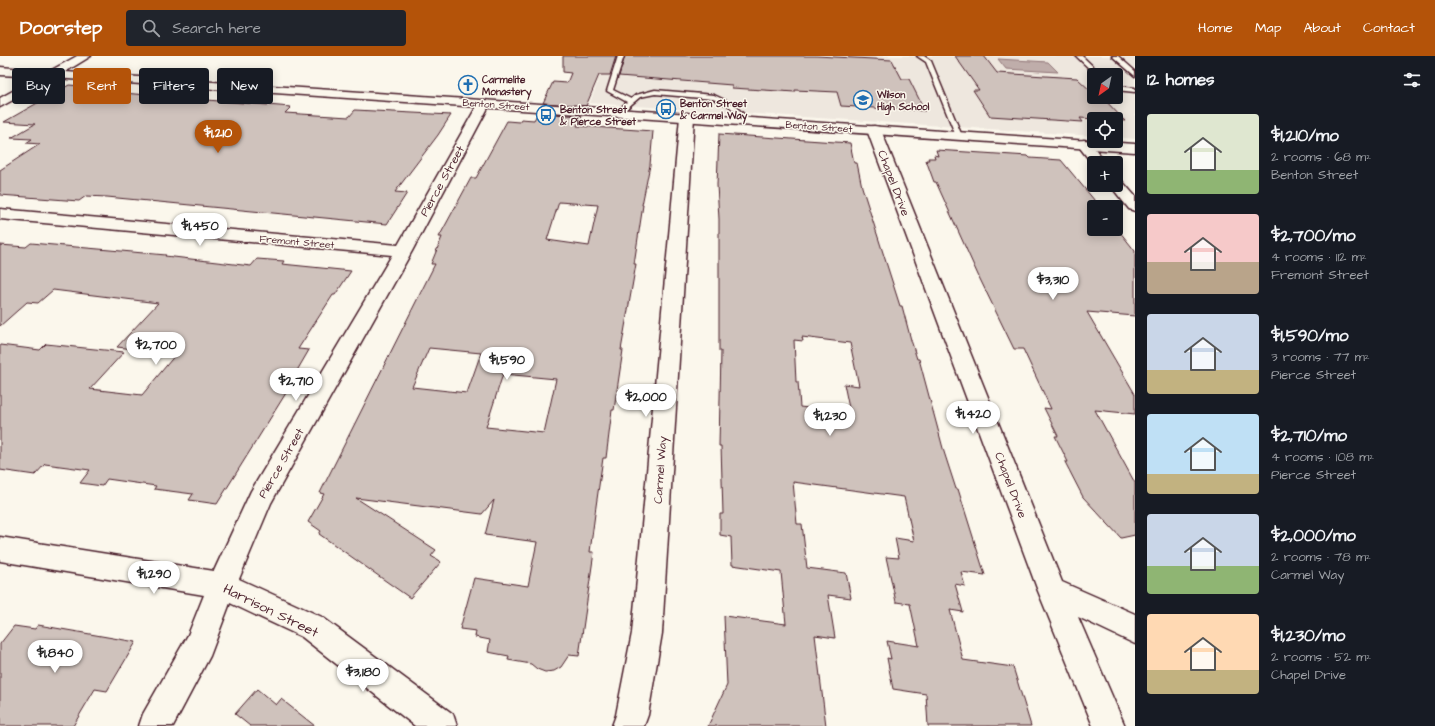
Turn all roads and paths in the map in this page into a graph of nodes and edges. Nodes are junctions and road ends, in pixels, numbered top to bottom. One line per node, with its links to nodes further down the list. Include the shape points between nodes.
1 (85, 56): 6 (street)
2 (622, 56): 15 (lane, via 610,91)
3 (920, 56): 22 (lane, via 928,61)
4 (1079, 56): 7 (lane)
5 (1115, 56): 10 (lane)
6 (63, 68)
7 (1092, 68)
8 (0, 71): 9 (street, Benton Street)
9 (12, 72)
10 (1135, 74)
11 (65, 75): 17 (street, Benton Street)
12 (1123, 89): 13 (lane)
13 (1135, 90)
14 (12, 96): 16 (street)
15 (631, 101): 18 (lane); 20 (lane, via 655,92 714,96 731,105)
16 (0, 103)
17 (484, 104): 18 (street, Benton Street); 29 (street, Pierce Street)
18 (619, 112): 19 (street, Benton Street)
19 (687, 117): 20 (street, Benton Street); 36 (street, Carmel Way, via 647,633)
20 (749, 122): 21 (street, Benton Street)
21 (874, 130): 22 (street, Benton Street); 32 (street, Chapel Drive)
22 (959, 136): 23 (street, Benton Street)
23 (1084, 144): 24 (street, Benton Street); 25 (street)
24 (1135, 148)
25 (1093, 156)
26 (1123, 191): 27 (street)
27 (1135, 206)
28 (0, 214): 29 (street, Fremont Street)
29 (403, 251): 31 (street, Pierce Street, via 260,499)
30 (0, 549): 31 (street, Harrison Street)
31 (222, 585): 34 (street, Pierce Street, via 199,645); 35 (street, Harrison Street, via 312,626)
32 (1052, 591): 33 (street); 37 (street, Chapel Drive)
33 (1135, 629)
34 (155, 726)
35 (441, 726)
36 (628, 726)
37 (1109, 726)

